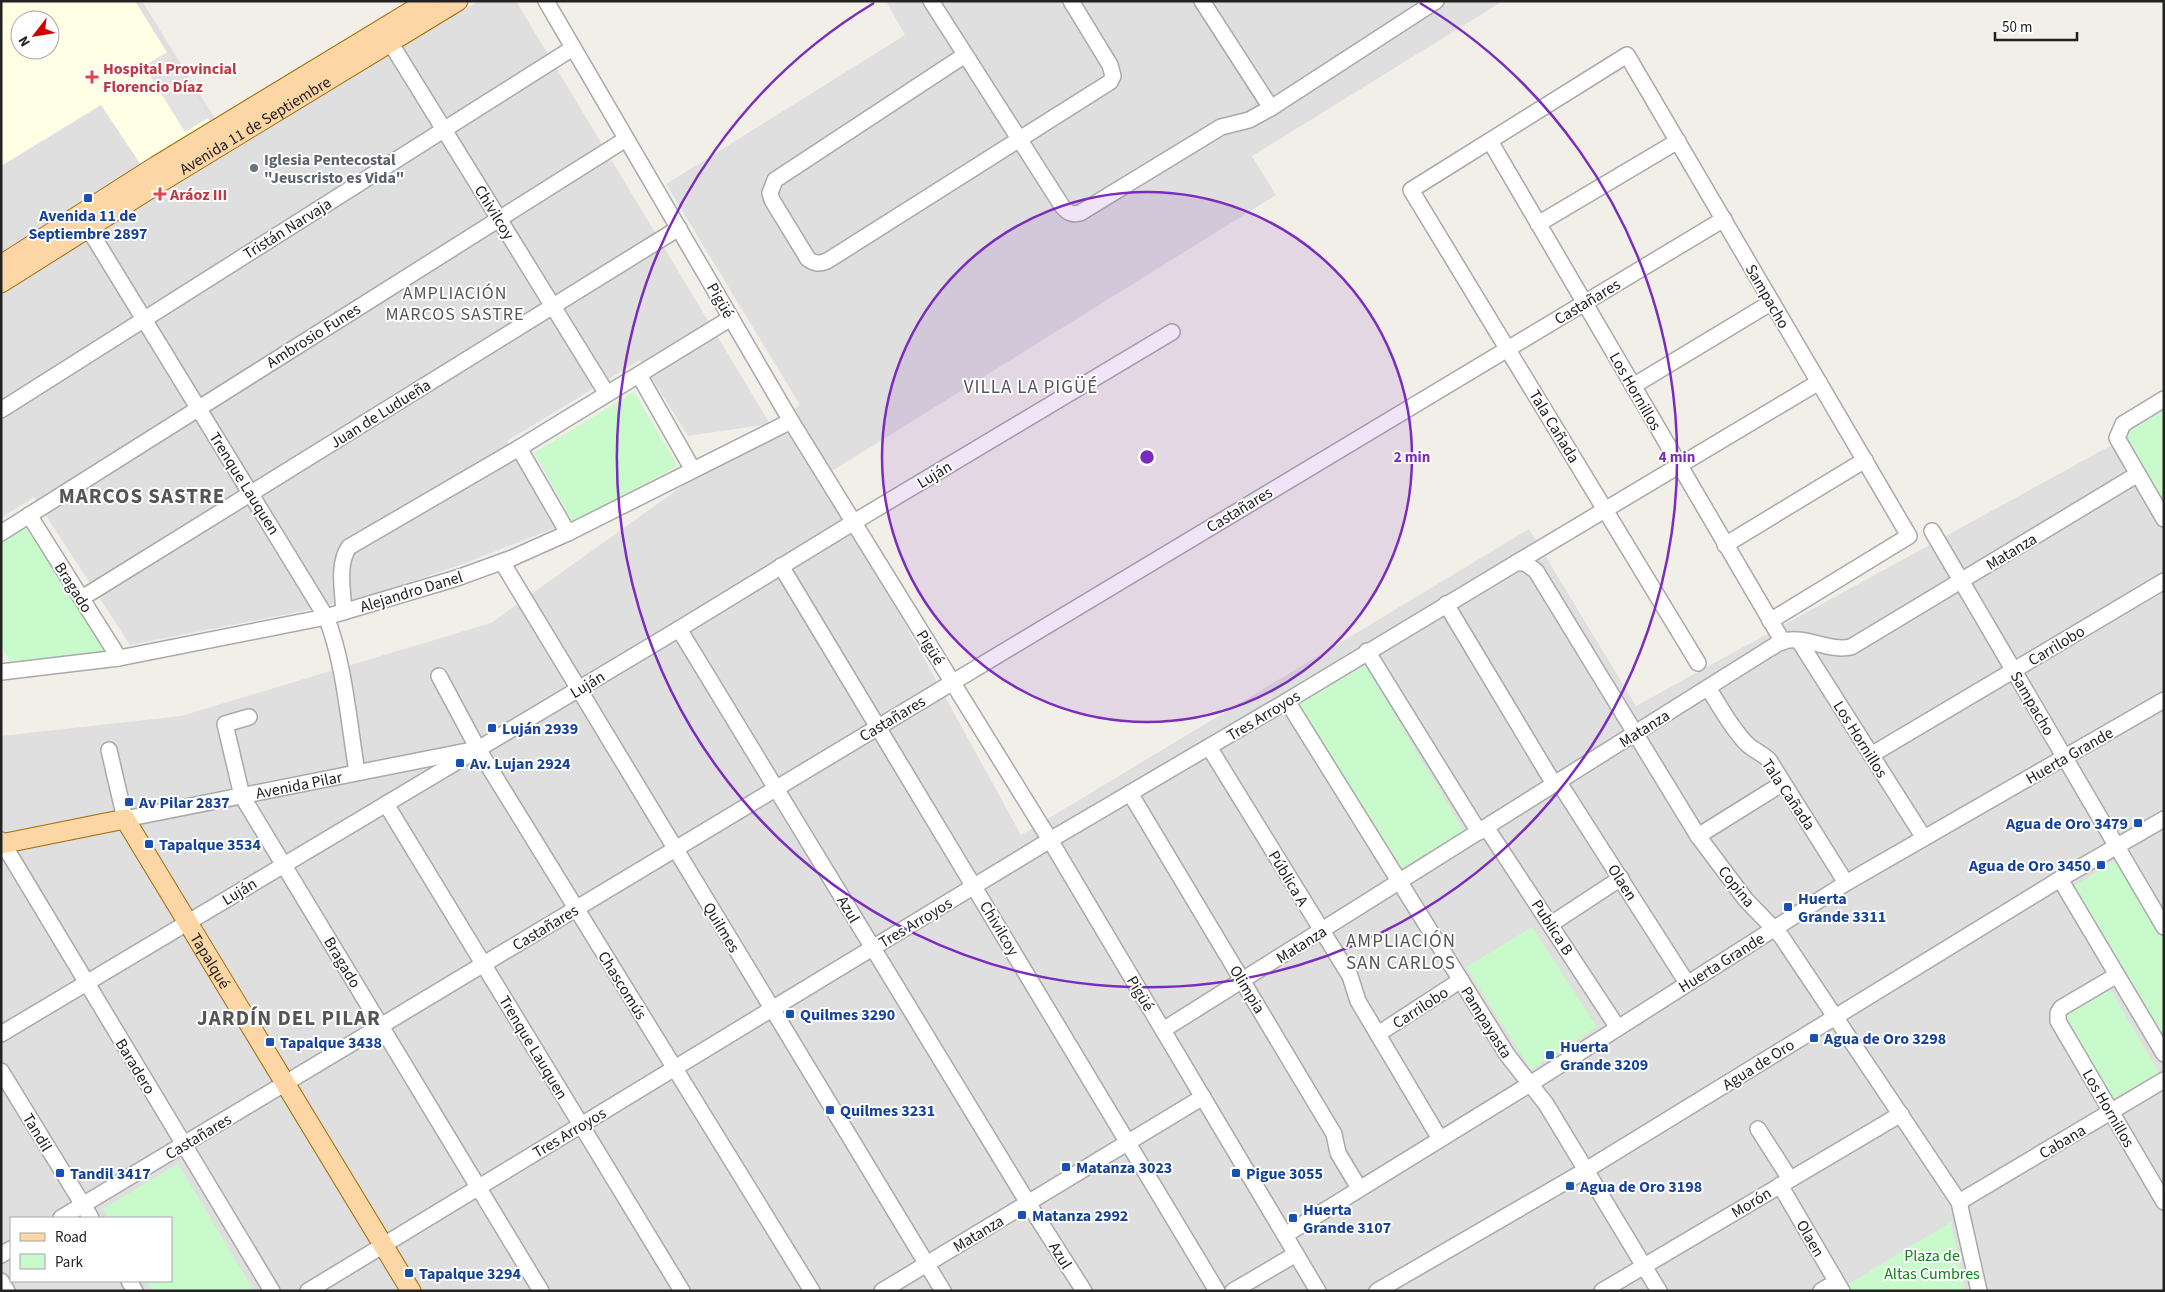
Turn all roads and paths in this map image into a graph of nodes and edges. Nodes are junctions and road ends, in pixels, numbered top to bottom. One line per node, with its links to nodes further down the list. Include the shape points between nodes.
1 (428, 1): 8 (main road, Avenida 11 de Septiembre)
2 (458, 1): 8 (main road, Avenida 11 de Septiembre)
3 (546, 1): 9 (street, Pigüé)
4 (931, 1): 10 (street)
5 (1071, 1): 14 (street, via 1110,65 1113,76 1105,86)
6 (1202, 1): 11 (street)
7 (1436, 1): 11 (street)
8 (386, 35): 12 (street, Chivilcoy); 19 (main road, Avenida 11 de Septiembre, via 156,185)
9 (573, 48): 12 (street, Tristán Narvaja); 13 (street, Pigüé)
10 (965, 55): 14 (street); 14 (street, via 775,180 770,193 772,200 808,259 821,264 827,261)
11 (1271, 108): 14 (street, via 1249,120 1221,127 1074,215 1062,206)
12 (444, 129): 17 (street, Chivilcoy); 27 (street, Tristán Narvaja)
13 (626, 138): 17 (street, Ambrosio Funes); 21 (street, Pigüé)
14 (1019, 141)
15 (1490, 141): 16 (street, Sampacho, via 1627,55); 20 (street, Los Hornillos); 30 (street, Tala Cañada, via 1411,190)
16 (1678, 141): 18 (street, Sampacho); 20 (street)
17 (499, 218): 26 (street, Chivilcoy); 36 (street, Ambrosio Funes)
18 (1724, 219): 24 (street, Castañares); 25 (street, Sampacho)
19 (85, 221): 22 (main road, Avenida 11 de Septiembre); 23 (main road, Avenida 11 de Septiembre); 27 (street, Trenque Lauquen)
20 (1538, 224): 24 (street, Los Hornillos)
21 (678, 228): 26 (street, Juan de Ludueña); 28 (street, Pigüé)
22 (1, 265)
23 (1, 283)
24 (1584, 302): 30 (street, Castañares); 33 (street, Los Hornillos)
25 (1772, 302): 32 (street, Sampacho); 33 (street)
26 (553, 306): 34 (street, Chivilcoy); 44 (street, Juan de Ludueña)
27 (145, 318): 36 (street, Trenque Lauquen); 37 (street, Tristán Narvaja)
28 (731, 318): 31 (street); 38 (street, Pigüé)
29 (1172, 332): 48 (street, Luján)
30 (1507, 348): 45 (street, Tala Cañada); 72 (street, Castañares)
31 (639, 375): 34 (street); 42 (street)
32 (1819, 382): 40 (street, Sampacho); 41 (street, Tres Arroyos)
33 (1633, 386): 41 (street, Los Hornillos)
34 (607, 394): 39 (street)
35 (2164, 398): 43 (street, via 2122,424 2117,438)
36 (199, 407): 44 (street, Trenque Lauquen); 46 (street, Ambrosio Funes)
37 (1, 410)
38 (791, 421): 42 (street, Alejandro Danel); 48 (street, Pigüé)
39 (520, 448): 51 (street); 60 (street, via 349,547 342,562)
40 (1865, 460): 52 (street); 62 (street, Sampacho, via 1909,536)
41 (1679, 465): 45 (street, Tres Arroyos); 52 (street, Los Hornillos)
42 (692, 470): 51 (street, Alejandro Danel)
43 (2138, 474): 47 (street); 56 (street, Matanza)
44 (251, 493): 58 (street, Juan de Ludueña); 61 (street, Trenque Lauquen)
45 (1605, 510): 54 (street, Tres Arroyos); 68 (street, Tala Cañada)
46 (29, 515): 50 (street, Ambrosio Funes); 58 (street, Bragado)
47 (2164, 519)
48 (854, 522): 55 (street, Luján); 72 (street, Pigüé)
49 (1932, 531): 56 (street, Sampacho)
50 (1, 533)
51 (568, 533): 53 (street, Alejandro Danel)
52 (1726, 545): 62 (street, Los Hornillos)
53 (502, 562): 60 (street, Alejandro Danel); 73 (street, Quilmes)
54 (1521, 563): 59 (street, Tres Arroyos); 79 (street, Copina, via 1536,571)
55 (782, 566): 63 (street, Luján); 78 (street, Chivilcoy)
56 (1961, 581): 64 (street, Matanza, via 1851,647 1841,649); 70 (street, Sampacho)
57 (2164, 581): 70 (street, Carrilobo)
58 (82, 598): 67 (street, Bragado)
59 (1446, 604): 66 (street, Tres Arroyos); 86 (street, Olaen)
60 (344, 612): 61 (street, Alejandro Danel)
61 (326, 617): 67 (street, Alejandro Danel); 85 (street, Trenque Lauquen, via 340,666)
62 (1770, 621): 65 (street, Los Hornillos)
63 (678, 629): 73 (street, Luján); 88 (street, Azul)
64 (1799, 641): 65 (street, Matanza); 83 (street, Los Hornillos)
65 (1783, 642): 74 (street, Matanza)
66 (1367, 651): 76 (street, Tres Arroyos); 94 (street, Publica B)
67 (119, 658): 69 (street, Alejandro Danel)
68 (1698, 663)
69 (2, 670)
70 (2014, 671): 83 (street, Carrilobo); 84 (street, Sampacho)
71 (439, 676): 81 (street, Chascomús)
72 (952, 681): 78 (street, Castañares); 97 (street, Pigüé)
73 (580, 688): 81 (street, Luján); 100 (street, Quilmes)
74 (1708, 688): 79 (street, Matanza); 87 (street, Tala Cañada, via 1742,738 1769,760)
75 (2164, 700): 84 (street, Huerta Grande)
76 (1287, 701): 80 (street, Tres Arroyos); 104 (street, Pampayasta)
77 (250, 717): 90 (street, Bragado, via 225,724)
78 (878, 726): 88 (street, Castañares); 106 (street, Chivilcoy)
79 (1635, 733): 86 (street, Matanza); 95 (street, Copina)
80 (1210, 747): 89 (street, Tres Arroyos); 112 (street, Pública A)
81 (478, 749): 85 (street, Avenida Pilar); 91 (street, Luján); 107 (street, Chascomús)
82 (109, 750): 92 (street, Tapalqué)
83 (1871, 755): 96 (street, Los Hornillos)
84 (2064, 757): 96 (street, Huerta Grande); 99 (street, Sampacho)
85 (357, 772): 90 (street, Avenida Pilar)
86 (1556, 782): 94 (street, Matanza); 102 (street, Olaen)
87 (1783, 783): 95 (street); 105 (street, Tala Cañada)
88 (775, 788): 100 (street, Castañares); 113 (street, Azul)
89 (1130, 793): 97 (street, Tres Arroyos); 116 (street, Olimpia)
90 (242, 796): 92 (street, Avenida Pilar); 101 (street, Bragado)
91 (386, 804): 101 (street, Luján); 114 (street, Trenque Lauquen)
92 (125, 819): 98 (main road, Avenida Pilar); 108 (main road, Tapalqué)
93 (2164, 819): 99 (street, Agua de Oro)
94 (1482, 829): 104 (street, Matanza); 109 (street, Publica B)
95 (1698, 836): 111 (street, Copina, via 1746,900)
96 (1924, 838): 105 (street, Huerta Grande)
97 (1050, 840): 106 (street, Tres Arroyos); 124 (street, Pigüé)
98 (2, 843): 118 (street, Baradero)
99 (2117, 845): 103 (street, Agua de Oro); 110 (street, Sampacho)
100 (675, 848): 107 (street, Castañares); 120 (street, Quilmes)
101 (284, 865): 108 (street, Luján); 122 (street, Bragado)
102 (1620, 878): 109 (street); 119 (street, Olaen)
103 (2060, 879): 115 (street); 121 (street, Agua de Oro)
104 (1399, 882): 112 (street, Matanza); 117 (street, Pampayasta)
105 (1846, 883): 111 (street, Huerta Grande)
106 (974, 886): 113 (street, Tres Arroyos); 139 (street, Chivilcoy)
107 (576, 908): 114 (street, Castañares); 128 (street, Chascomús)
108 (188, 922): 118 (street, Luján); 131 (main road, Tapalqué)
109 (1551, 924): 123 (street, Publica B)
110 (2164, 927)
111 (1775, 928): 119 (street, Huerta Grande); 121 (street, Copina)
112 (1321, 931): 116 (street, Matanza); 126 (street, Pública A, via 1350,976 1358,1001)
113 (872, 948): 120 (street, Tres Arroyos); 147 (street, Azul)
114 (484, 964): 122 (street, Castañares); 136 (street, Trenque Lauquen)
115 (2117, 975): 127 (street); 134 (street, Los Hornillos, via 2058,1012 2058,1021)
116 (1243, 980): 124 (street, Matanza); 144 (street, Olimpia, via 1334,1134 1338,1153)
117 (1461, 980): 126 (street, Carrilobo); 132 (street, Pampayasta, via 1508,1056)
118 (86, 983): 125 (street, Luján); 140 (street, Baradero)
119 (1688, 983): 123 (street, Huerta Grande)
120 (771, 1009): 128 (street, Tres Arroyos); 153 (street, Quilmes)
121 (1836, 1016): 135 (street, Copina); 141 (street, Agua de Oro)
122 (382, 1025): 131 (street, Castañares); 143 (street, Bragado)
123 (1618, 1028): 132 (street, Huerta Grande)
124 (1163, 1030): 133 (street, Pigüé)
125 (1, 1034)
126 (1378, 1034): 138 (street, Pública A)
127 (2164, 1054)
128 (674, 1068): 136 (street, Tres Arroyos); 163 (street, Chascomús)
129 (1, 1071): 148 (street, Tandil)
130 (2164, 1080): 134 (street, Cabana)
131 (285, 1083): 140 (street, Castañares); 151 (main road, Tapalqué)
132 (1530, 1084): 138 (street, Huerta Grande); 141 (street, Pampayasta)
133 (1203, 1097): 139 (street, Matanza); 150 (street, Pigüé)
134 (2111, 1112): 145 (street, Cabana); 146 (street, Los Hornillos)
135 (1900, 1114): 142 (street, Morón); 145 (street, Copina)
136 (581, 1125): 143 (street, Tres Arroyos); 157 (street, Trenque Lauquen)
137 (1758, 1129): 142 (street, Olaen)
138 (1440, 1139): 144 (street, Huerta Grande)
139 (1129, 1142): 147 (street, Matanza); 167 (street, Chivilcoy)
140 (184, 1144): 148 (street, Castañares); 159 (street, Baradero)
141 (1586, 1170): 154 (street, Pampayasta); 170 (street, Agua de Oro)
142 (1785, 1182): 154 (street, Morón); 156 (street, Olaen)
143 (480, 1186): 151 (street, Tres Arroyos); 162 (street, Bragado)
144 (1359, 1188): 150 (street, Huerta Grande)
145 (1959, 1202): 174 (street, Copina)
146 (2164, 1202)
147 (1028, 1203): 153 (street, Matanza); 166 (street, Azul)
148 (87, 1212): 149 (street, Castañares)
149 (65, 1217)
150 (1285, 1235): 152 (street, Pigüé)
151 (384, 1245): 160 (street, Tres Arroyos); 161 (main road, Tapalqué)
152 (1296, 1254): 168 (street); 169 (street, Pigüé)
153 (927, 1264): 164 (street, Matanza); 165 (street, Quilmes)
154 (1645, 1266): 171 (street, Morón); 172 (street, Pampayasta)
155 (1, 1281): 158 (street)
156 (1839, 1286): 173 (street)
157 (677, 1289)
158 (7, 1291)
159 (272, 1291)
160 (308, 1291)
161 (411, 1291)
162 (542, 1291)
163 (812, 1291)
164 (882, 1291)
165 (943, 1291)
166 (1084, 1291)
167 (1217, 1291)
168 (1233, 1291)
169 (1318, 1291)
170 (1377, 1291)
171 (1602, 1291)
172 (1659, 1291)
173 (1821, 1291)
174 (1979, 1291)

